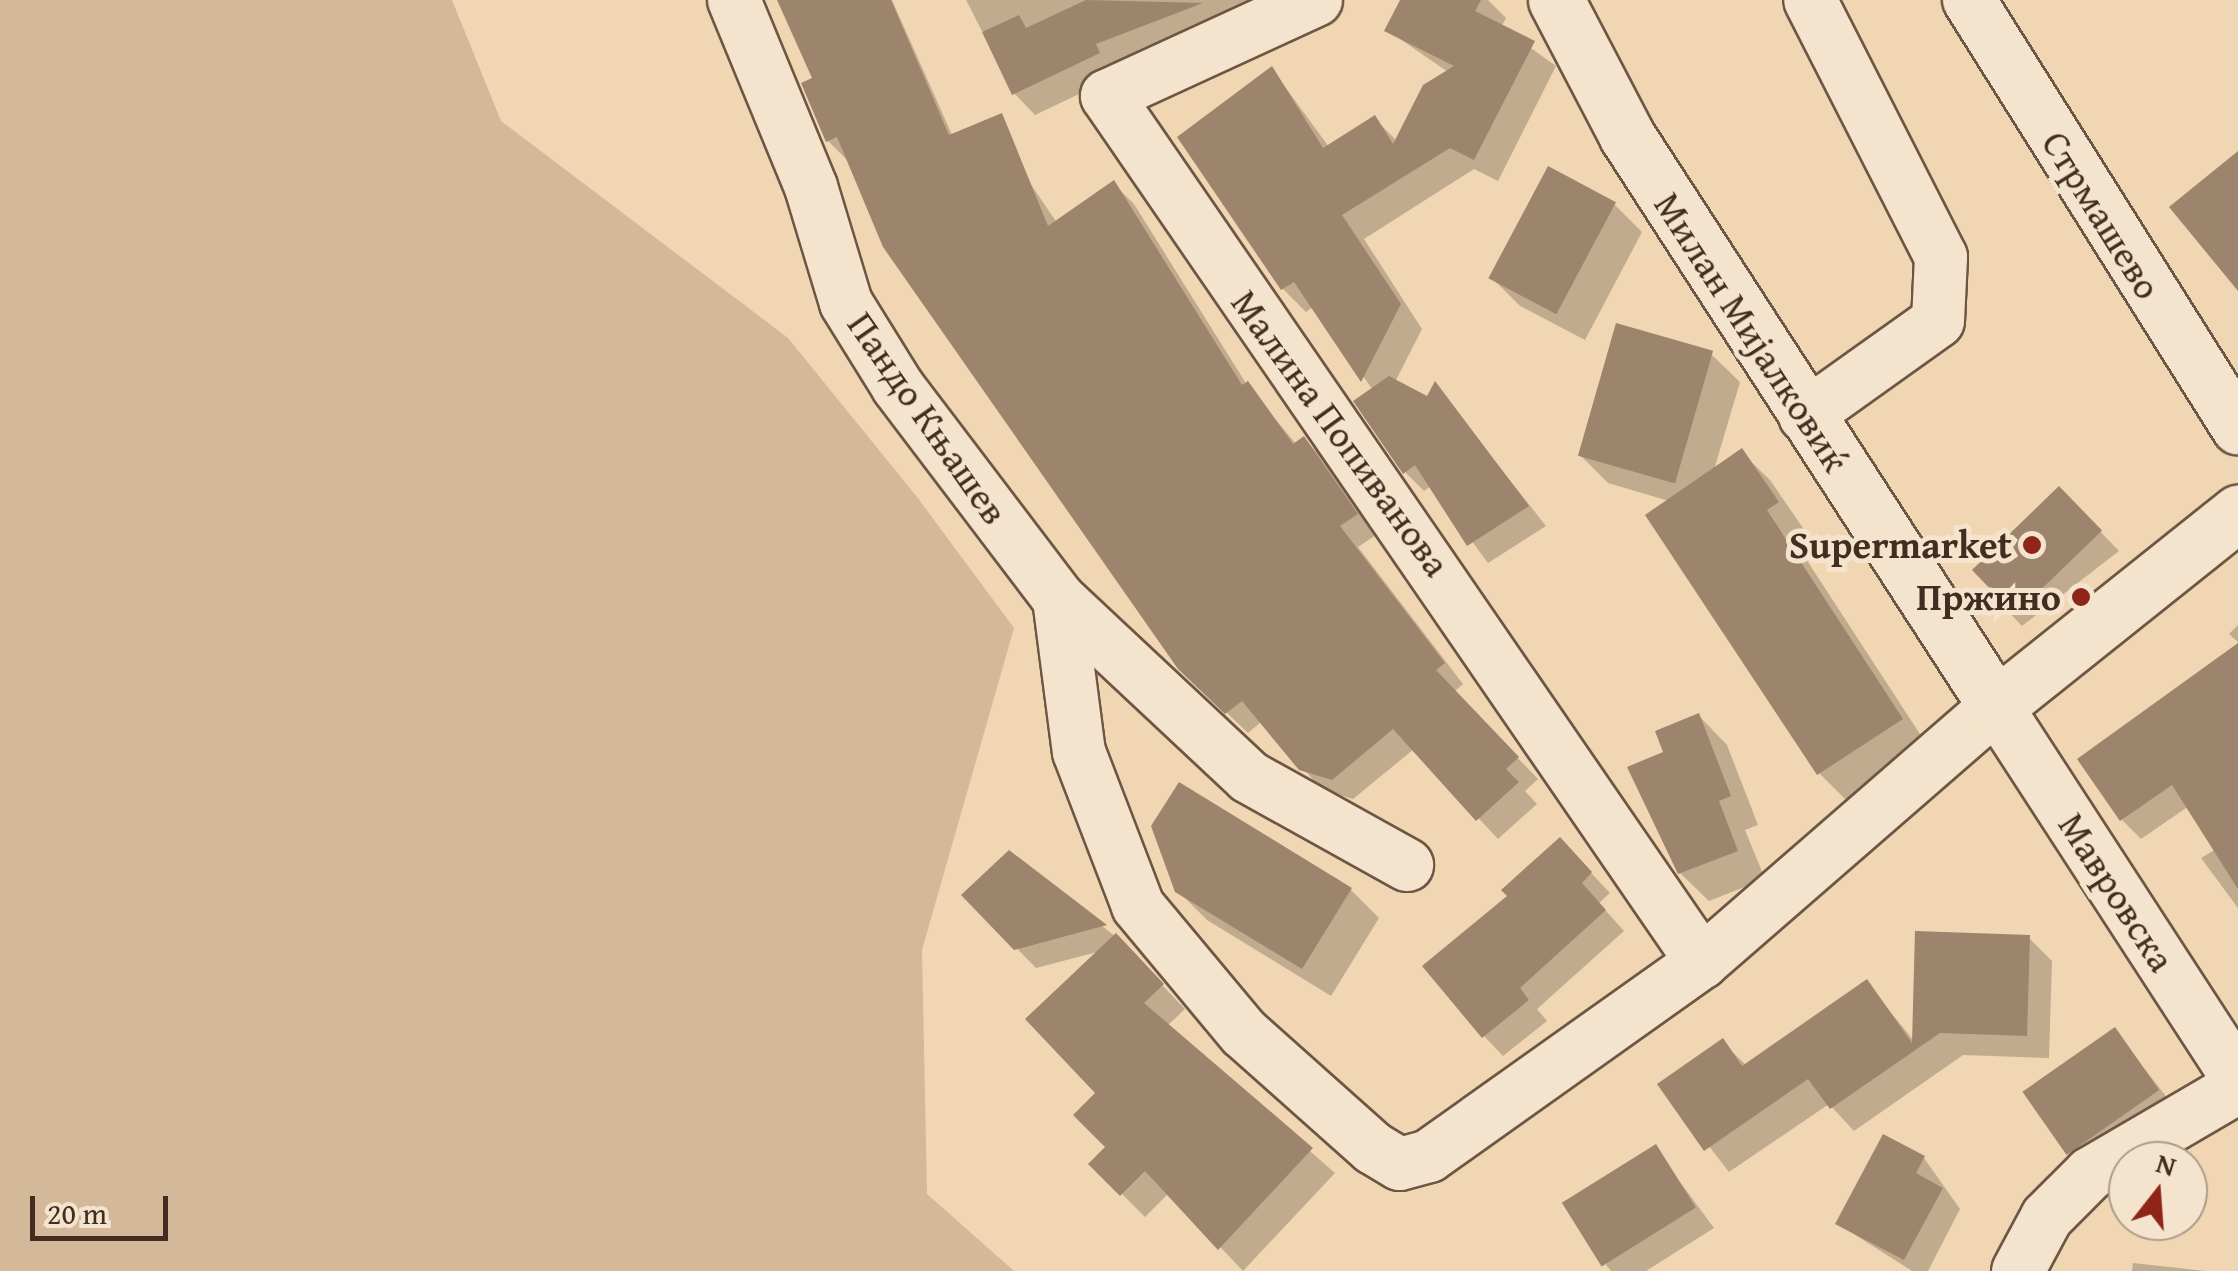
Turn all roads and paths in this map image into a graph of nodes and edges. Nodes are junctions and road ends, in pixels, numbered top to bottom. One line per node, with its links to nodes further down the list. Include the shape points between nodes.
1 (734, 0): 9 (street, Пандо Књашев, via 811,187 846,303 898,388)
2 (1316, 0): 12 (street, Малина Попиванова, via 1107,96)
3 (1556, 0): 6 (street, Милан Мијалковиќ, via 1627,136)
4 (1810, 0): 6 (street, via 1942,257 1938,321)
5 (1969, 0): 7 (street, Стрмашево)
6 (1805, 416): 10 (street, Милан Мијалковиќ)
7 (2238, 428)
8 (2238, 512): 10 (street)
9 (1060, 599): 11 (street, Пандо Књашев, via 1249,777); 12 (street, via 1078,752 1138,906 1244,1033 1400,1164 1429,1156)
10 (1996, 706): 12 (street); 13 (street, Мавровска)
11 (1407, 865)
12 (1702, 962)
13 (2238, 1078)
14 (2238, 1087): 15 (street, via 2091,1173 2048,1217)
15 (2018, 1271)

